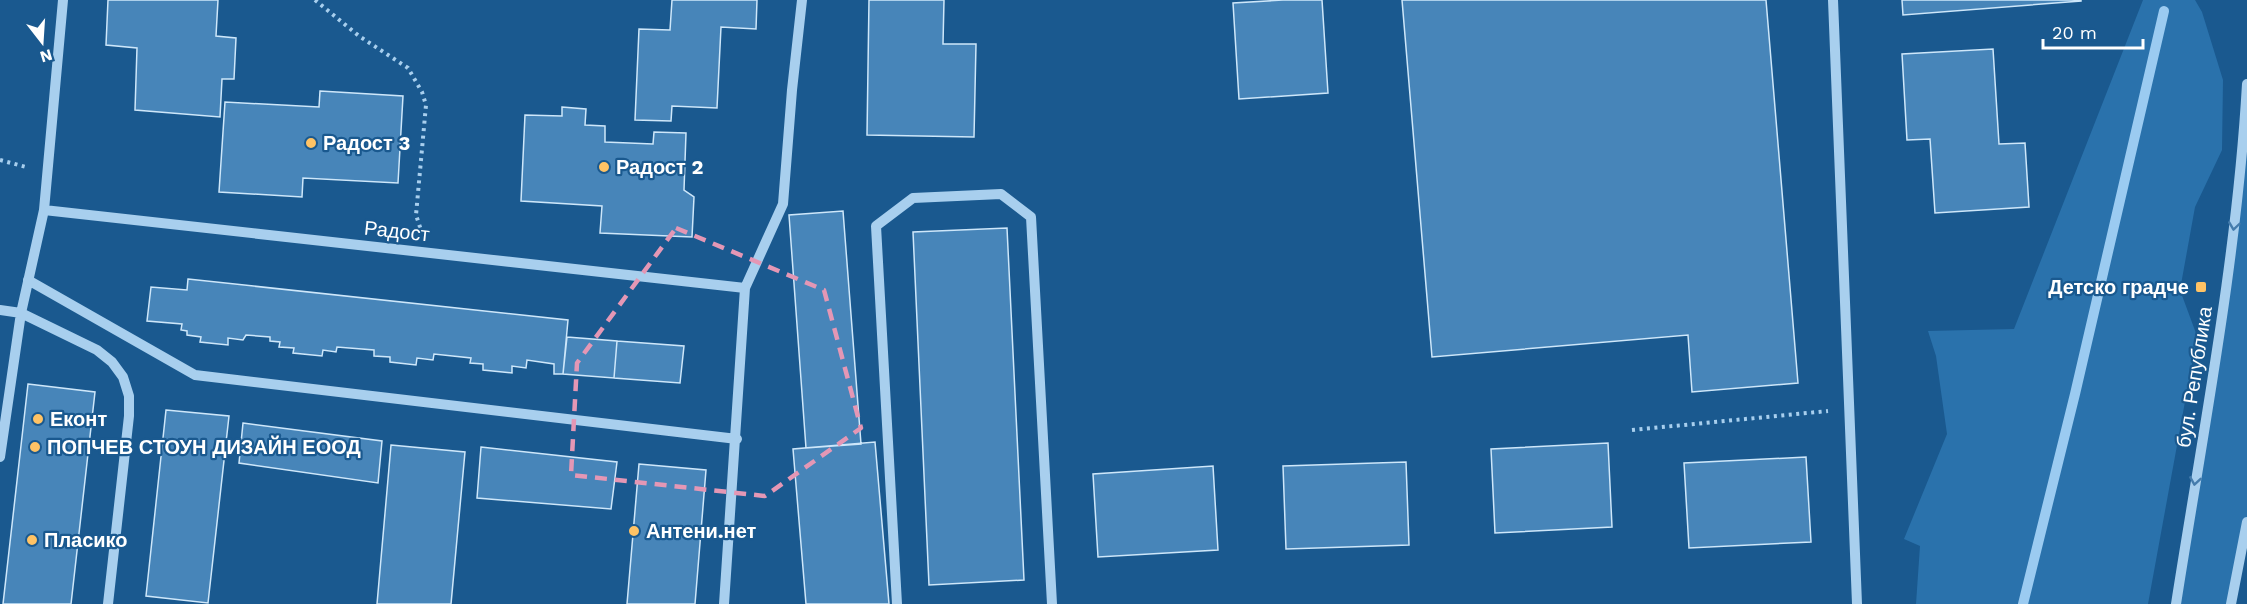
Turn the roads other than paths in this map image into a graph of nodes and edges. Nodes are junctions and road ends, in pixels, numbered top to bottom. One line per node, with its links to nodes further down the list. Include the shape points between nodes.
1 (63, 0): 5 (street)
2 (801, 0): 7 (street, via 783,204)
3 (1833, 0): 17 (street)
4 (2247, 84): 18 (street, бул. Република, one-way to 18, via 2242,166 2229,263)
5 (44, 210): 6 (street); 7 (street, Радост)
6 (28, 280): 9 (street); 10 (street, via 195,375)
7 (745, 288): 10 (street)
8 (0, 310): 9 (street)
9 (21, 313): 11 (street); 13 (street, via 112,362 129,396)
10 (737, 439): 14 (street)
11 (0, 457)
12 (2247, 522): 19 (street)
13 (108, 604)
14 (724, 604)
15 (897, 604): 16 (street, via 876,226 913,198 1001,194 1031,217)
16 (1052, 604)
17 (1857, 604)
18 (2176, 604)
19 (2231, 604)

